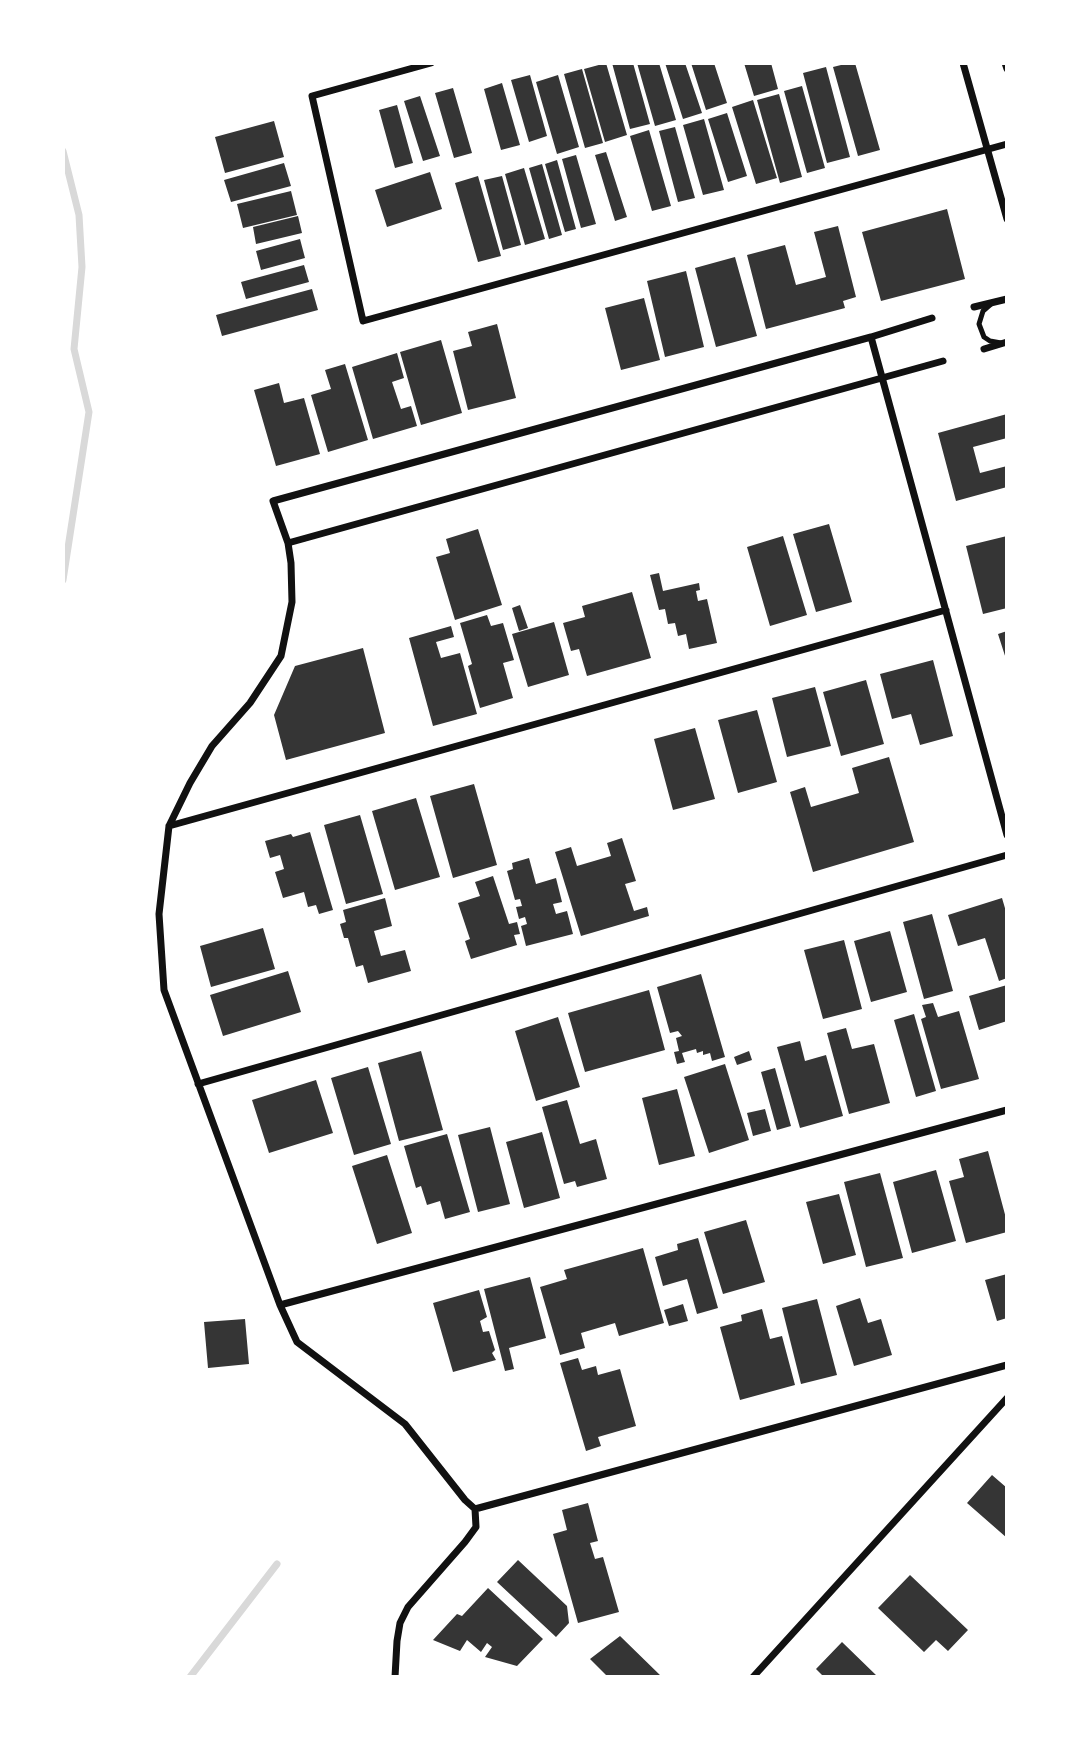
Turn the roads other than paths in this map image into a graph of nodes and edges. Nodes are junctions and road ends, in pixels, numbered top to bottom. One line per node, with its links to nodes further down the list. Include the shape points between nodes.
1 (431, 63): 6 (street, via 312,96 363,321)
2 (963, 63): 6 (street)
3 (1005, 63): 4 (street)
4 (1007, 69)
5 (1007, 144): 6 (street)
6 (987, 150): 7 (street)
7 (1007, 219)
8 (1007, 301): 9 (street)
9 (994, 303): 10 (street); 13 (lane, via 982,311 979,324 984,337)
10 (974, 307)
11 (932, 318): 12 (street)
12 (871, 337): 16 (street); 17 (street, via 273,501)
13 (1006, 342): 14 (street)
14 (984, 349)
15 (943, 361): 16 (street)
16 (883, 377): 17 (street); 18 (street)
17 (288, 543): 19 (street, via 292,602 281,656 250,703 212,746)
18 (946, 610): 19 (street); 20 (street)
19 (169, 826): 22 (street, via 159,914 164,990)
20 (1007, 835)
21 (1007, 855): 22 (street)
22 (198, 1084): 24 (street)
23 (1007, 1110): 24 (street)
24 (280, 1306): 27 (street, via 297,1342 405,1424)
25 (1007, 1365): 27 (street)
26 (1007, 1398): 29 (street)
27 (475, 1509): 28 (street, via 476,1527 408,1607 400,1623)
28 (395, 1677)
29 (753, 1677)

